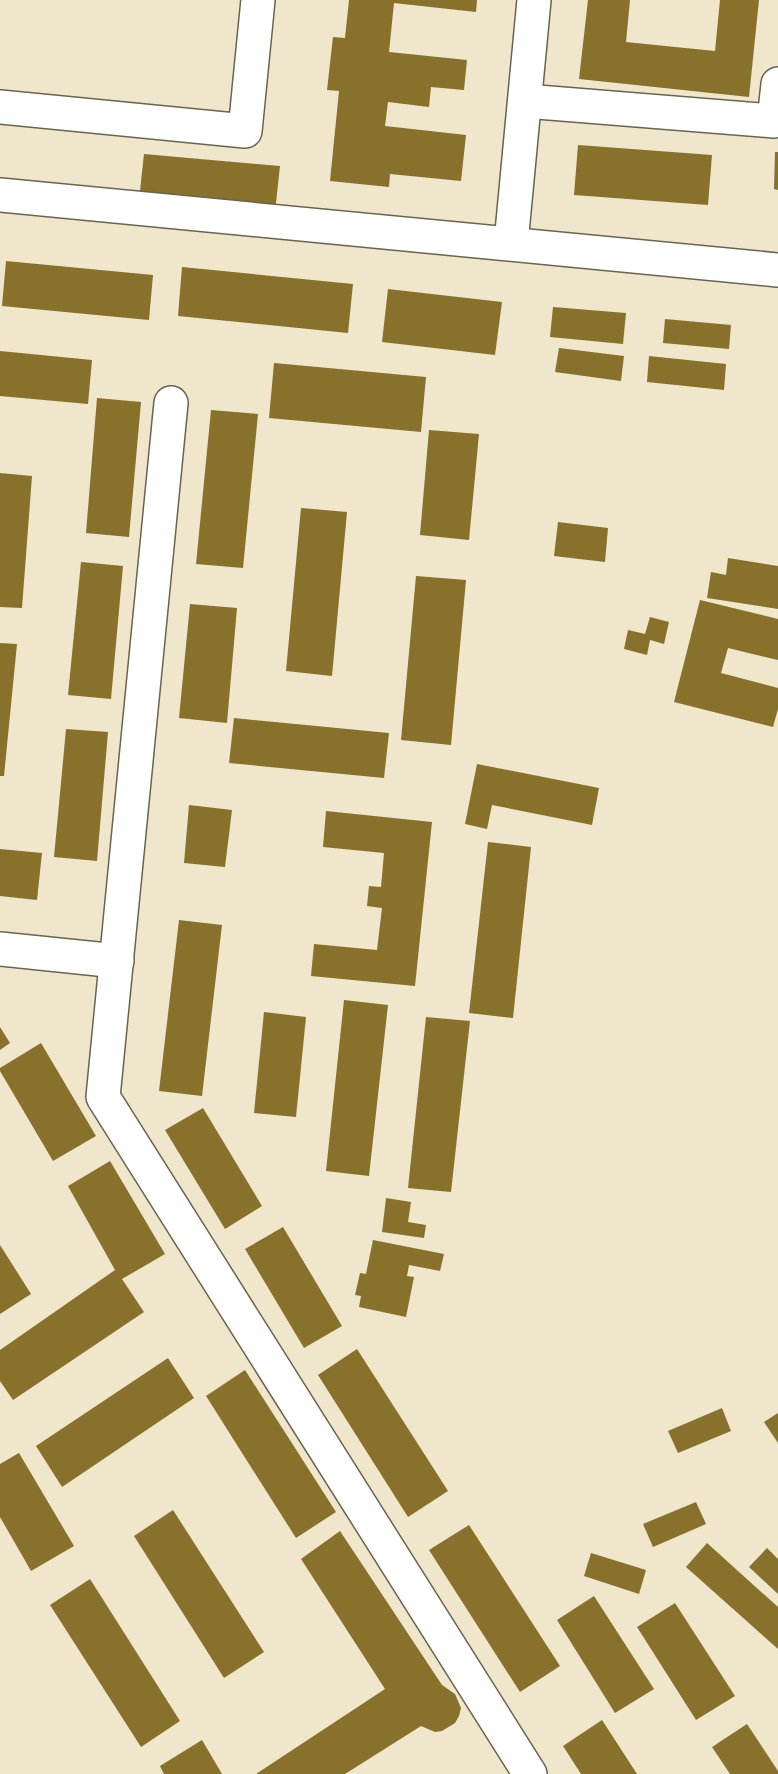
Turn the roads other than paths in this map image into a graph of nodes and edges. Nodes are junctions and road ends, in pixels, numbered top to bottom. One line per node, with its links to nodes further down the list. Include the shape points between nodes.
1 (258, 0): 5 (street, via 244,131)
2 (534, 0): 4 (street)
3 (778, 84): 4 (street, via 774,121)
4 (525, 101): 7 (street)
5 (0, 107)
6 (0, 195): 7 (street)
7 (511, 243): 8 (street)
8 (778, 270)
9 (171, 403): 11 (street)
10 (0, 950): 11 (street)
11 (117, 961): 12 (street, via 103,1097)
12 (530, 1774)

